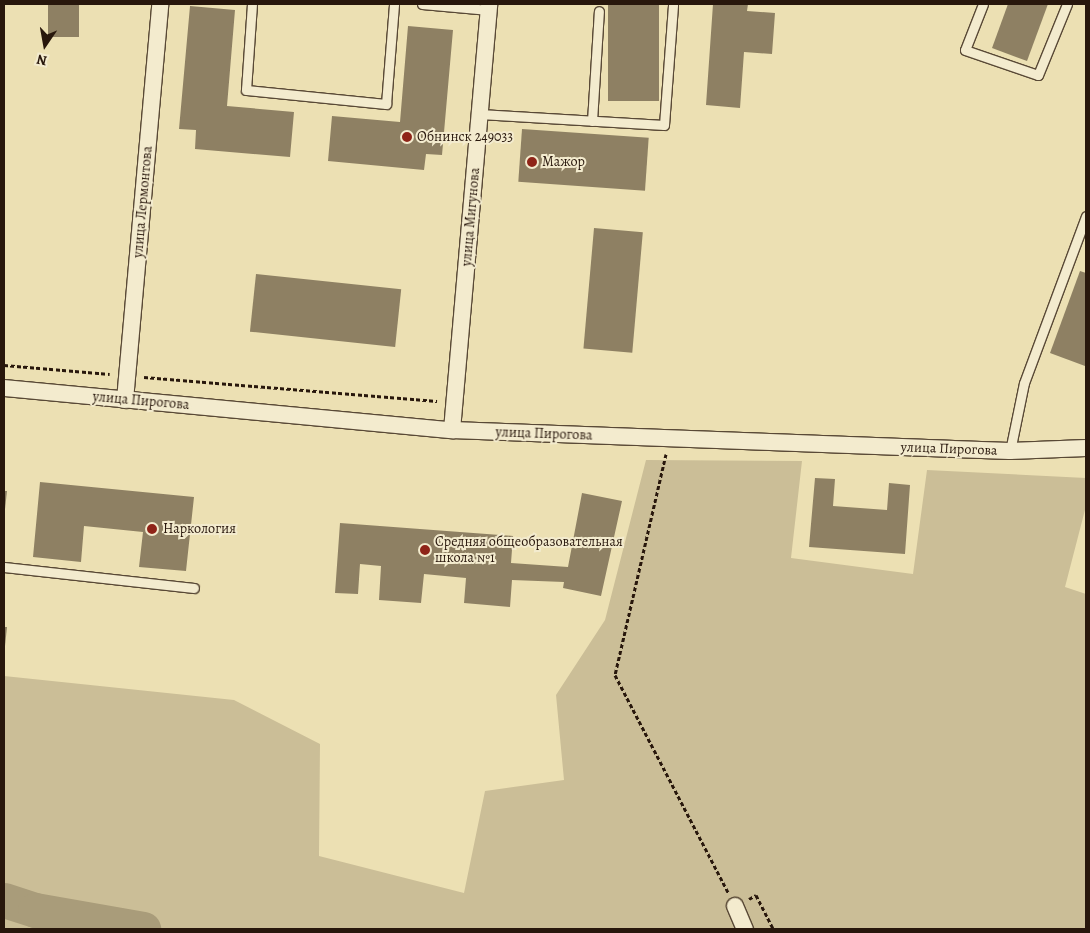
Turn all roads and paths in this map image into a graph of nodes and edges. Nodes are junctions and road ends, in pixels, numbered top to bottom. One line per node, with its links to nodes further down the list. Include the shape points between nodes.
1 (160, 4): 14 (street, улица Лермонтова)
2 (252, 4): 3 (lane, via 246,90 386,104)
3 (394, 4)
4 (422, 4): 8 (lane)
5 (673, 4): 11 (lane, via 664,125)
6 (983, 4): 7 (lane, via 965,50 1038,75)
7 (1067, 4)
8 (489, 7): 10 (street, улица Мигунова)
9 (599, 12): 11 (lane)
10 (480, 114): 11 (lane); 17 (street, улица Мигунова)
11 (592, 121)
12 (1086, 216): 21 (lane, via 1024,383)
13 (4, 365): 14 (path)
14 (128, 376): 16 (street, улица Лермонтова); 17 (path)
15 (4, 388): 16 (street, улица Пирогова)
16 (126, 400): 18 (street, улица Пирогова)
17 (455, 402): 18 (street, улица Мигунова)
18 (452, 430): 19 (street, улица Пирогова)
19 (670, 439): 21 (street, улица Пирогова); 24 (path, via 615,674)
20 (1086, 448): 21 (street, улица Пирогова)
21 (1010, 451)
22 (4, 567): 23 (lane)
23 (194, 588)
24 (735, 906): 26 (street)
25 (771, 925): 27 (path)
26 (745, 929)
27 (773, 929)

